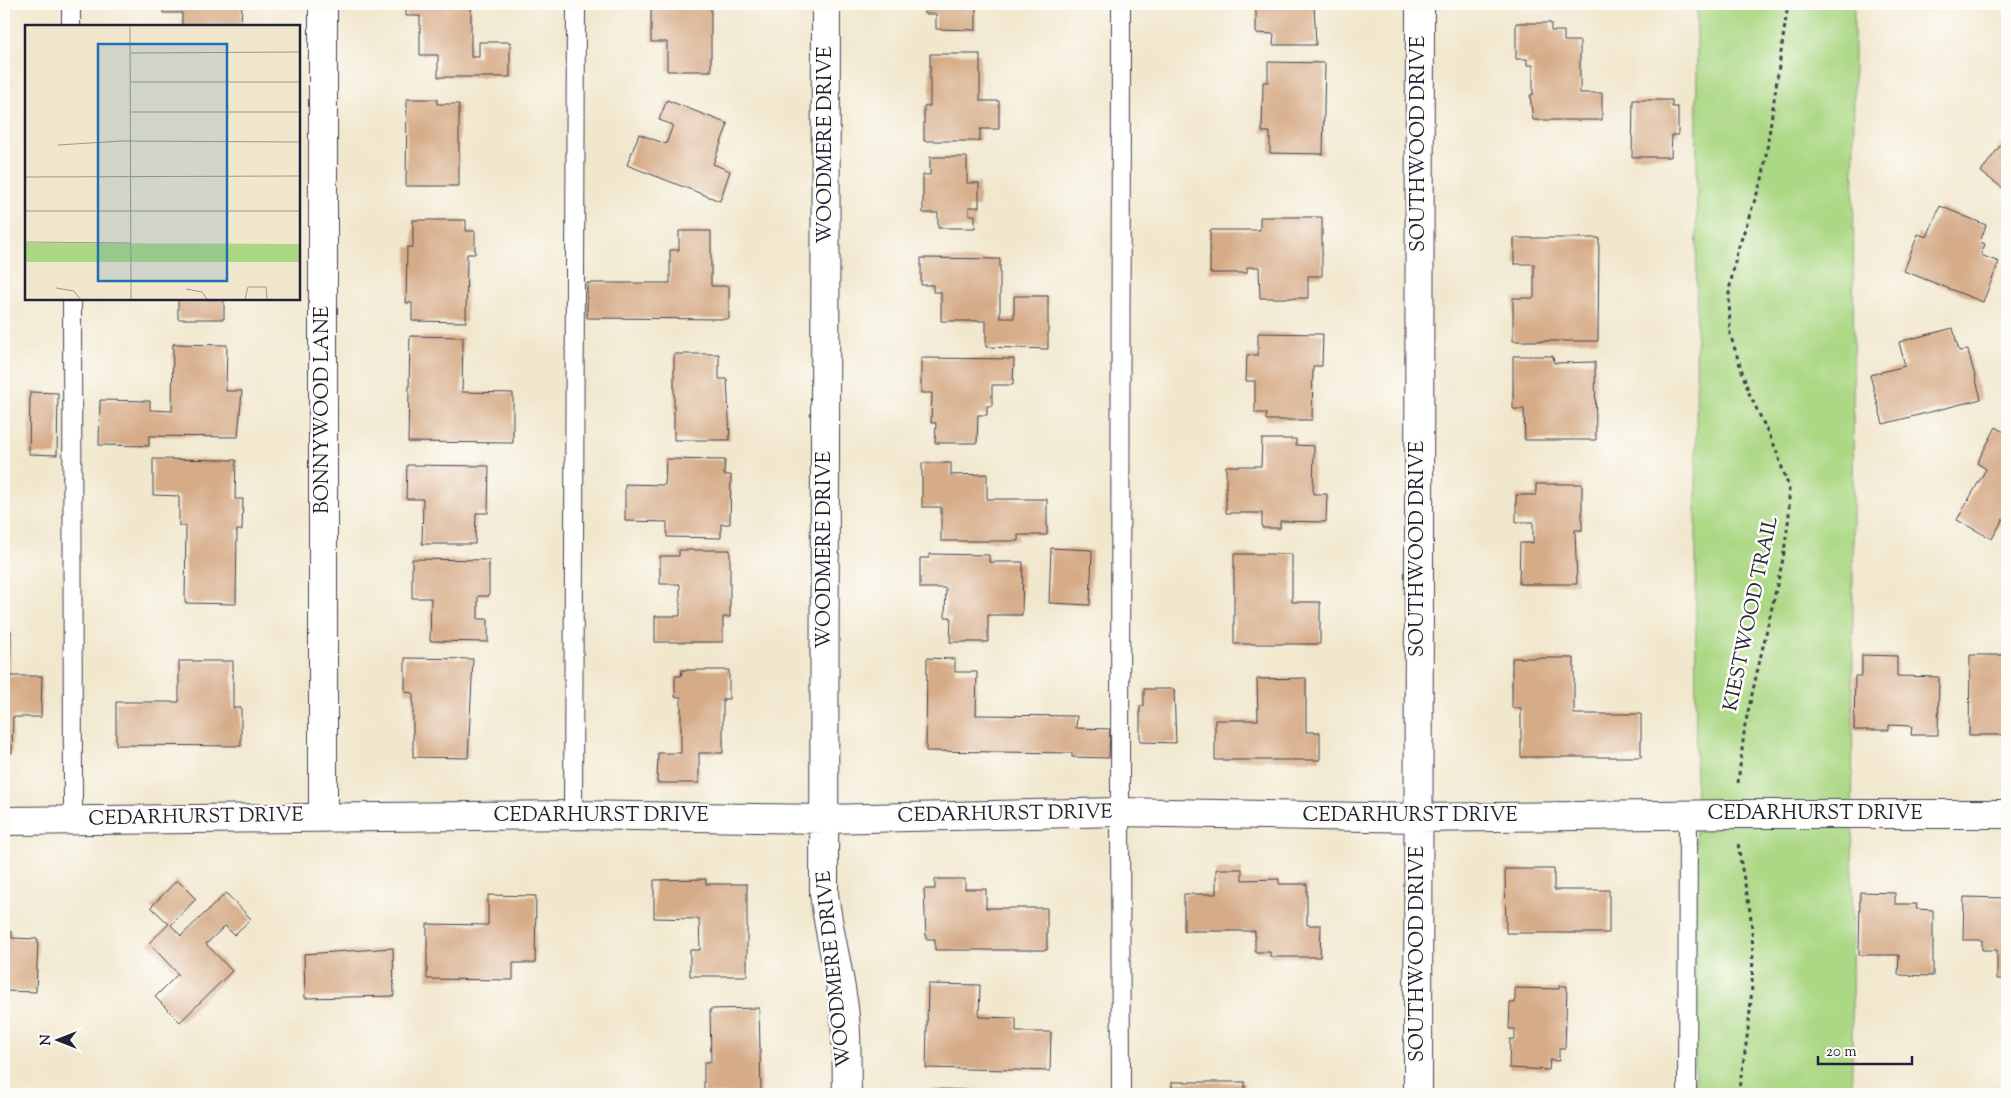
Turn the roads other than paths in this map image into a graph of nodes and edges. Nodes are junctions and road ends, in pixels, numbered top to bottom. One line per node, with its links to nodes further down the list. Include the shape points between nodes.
1 (71, 4): 7 (lane)
2 (323, 4): 13 (street, BONNYWOOD LANE)
3 (576, 4): 10 (lane)
4 (826, 4): 15 (street, WOODMERE DRIVE)
5 (1121, 4): 9 (lane)
6 (1420, 4): 14 (street, SOUTHWOOD DRIVE)
7 (71, 25)
8 (72, 300): 16 (lane)
9 (1120, 812): 14 (street, CEDARHURST DRIVE); 15 (street, CEDARHURST DRIVE); 19 (lane)
10 (573, 814): 13 (street, CEDARHURST DRIVE); 15 (street, CEDARHURST DRIVE)
11 (1688, 814): 12 (street, CEDARHURST DRIVE); 14 (street, CEDARHURST DRIVE); 21 (lane)
12 (2007, 814)
13 (323, 817): 16 (street, CEDARHURST DRIVE)
14 (1418, 818): 20 (street, SOUTHWOOD DRIVE)
15 (825, 819): 18 (street, WOODMERE DRIVE, via 824,894 846,1030)
16 (73, 820): 17 (street, CEDARHURST DRIVE)
17 (4, 821)
18 (847, 1094)
19 (1122, 1094)
20 (1418, 1094)
21 (1687, 1094)

